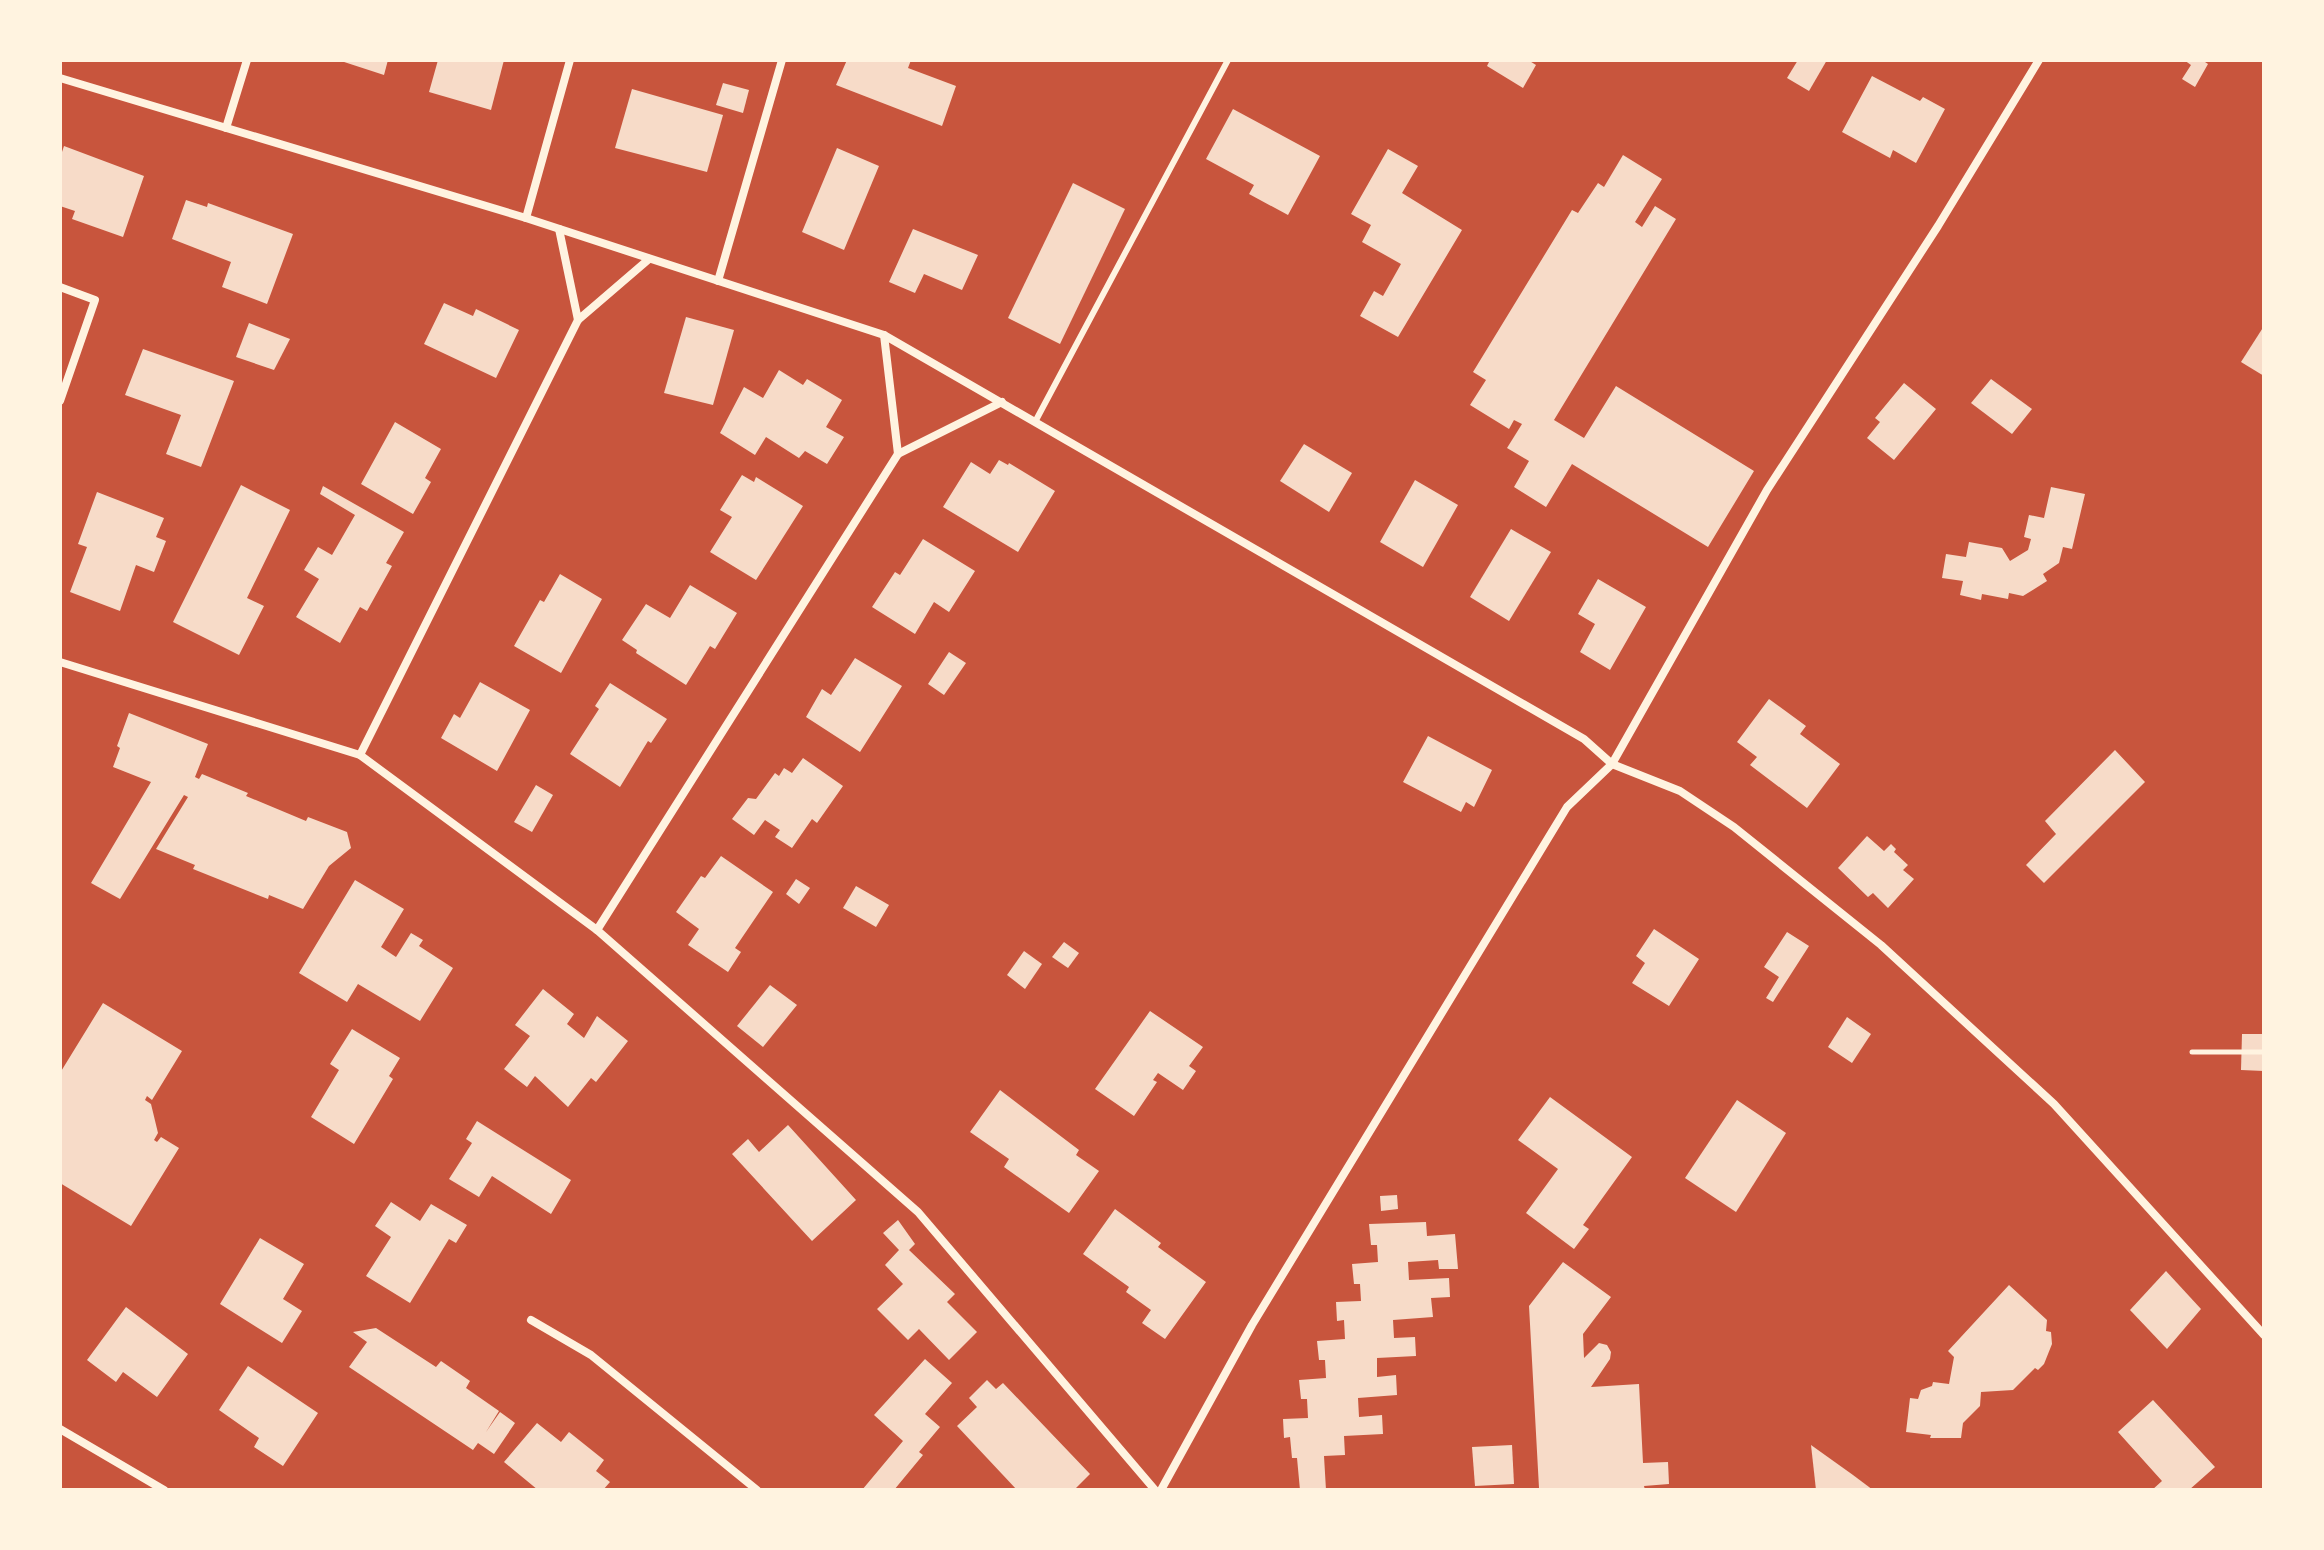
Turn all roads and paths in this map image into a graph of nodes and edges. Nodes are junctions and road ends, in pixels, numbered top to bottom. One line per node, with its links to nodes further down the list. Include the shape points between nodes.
1 (247, 60): 7 (street)
2 (570, 60): 8 (street)
3 (782, 60): 11 (street)
4 (1228, 60): 17 (lane)
5 (2039, 60): 21 (street, via 1767,490)
6 (60, 78): 7 (street)
7 (226, 128): 8 (street)
8 (526, 218): 9 (street)
9 (559, 229): 10 (street); 13 (street)
10 (649, 259): 11 (street); 13 (street)
11 (718, 281): 14 (street)
12 (60, 287): 15 (street, via 95,300)
13 (578, 320): 20 (street)
14 (884, 335): 16 (street); 18 (street)
15 (60, 401)
16 (1002, 402): 17 (street); 18 (street)
17 (1035, 422): 21 (street, via 1584,739)
18 (898, 454): 22 (street)
19 (60, 662): 20 (street)
20 (360, 755): 22 (street)
21 (1612, 764): 26 (street, via 1680,791 1734,827 1881,945 2054,1104); 31 (street, via 1567,807 1252,1325)
22 (597, 930): 30 (street, via 918,1212)
23 (2192, 1052): 24 (path)
24 (2264, 1052)
25 (531, 1320): 29 (street, via 591,1355)
26 (2264, 1335)
27 (60, 1429): 28 (street)
28 (164, 1490)
29 (757, 1490)
30 (1155, 1490)
31 (1161, 1490)

